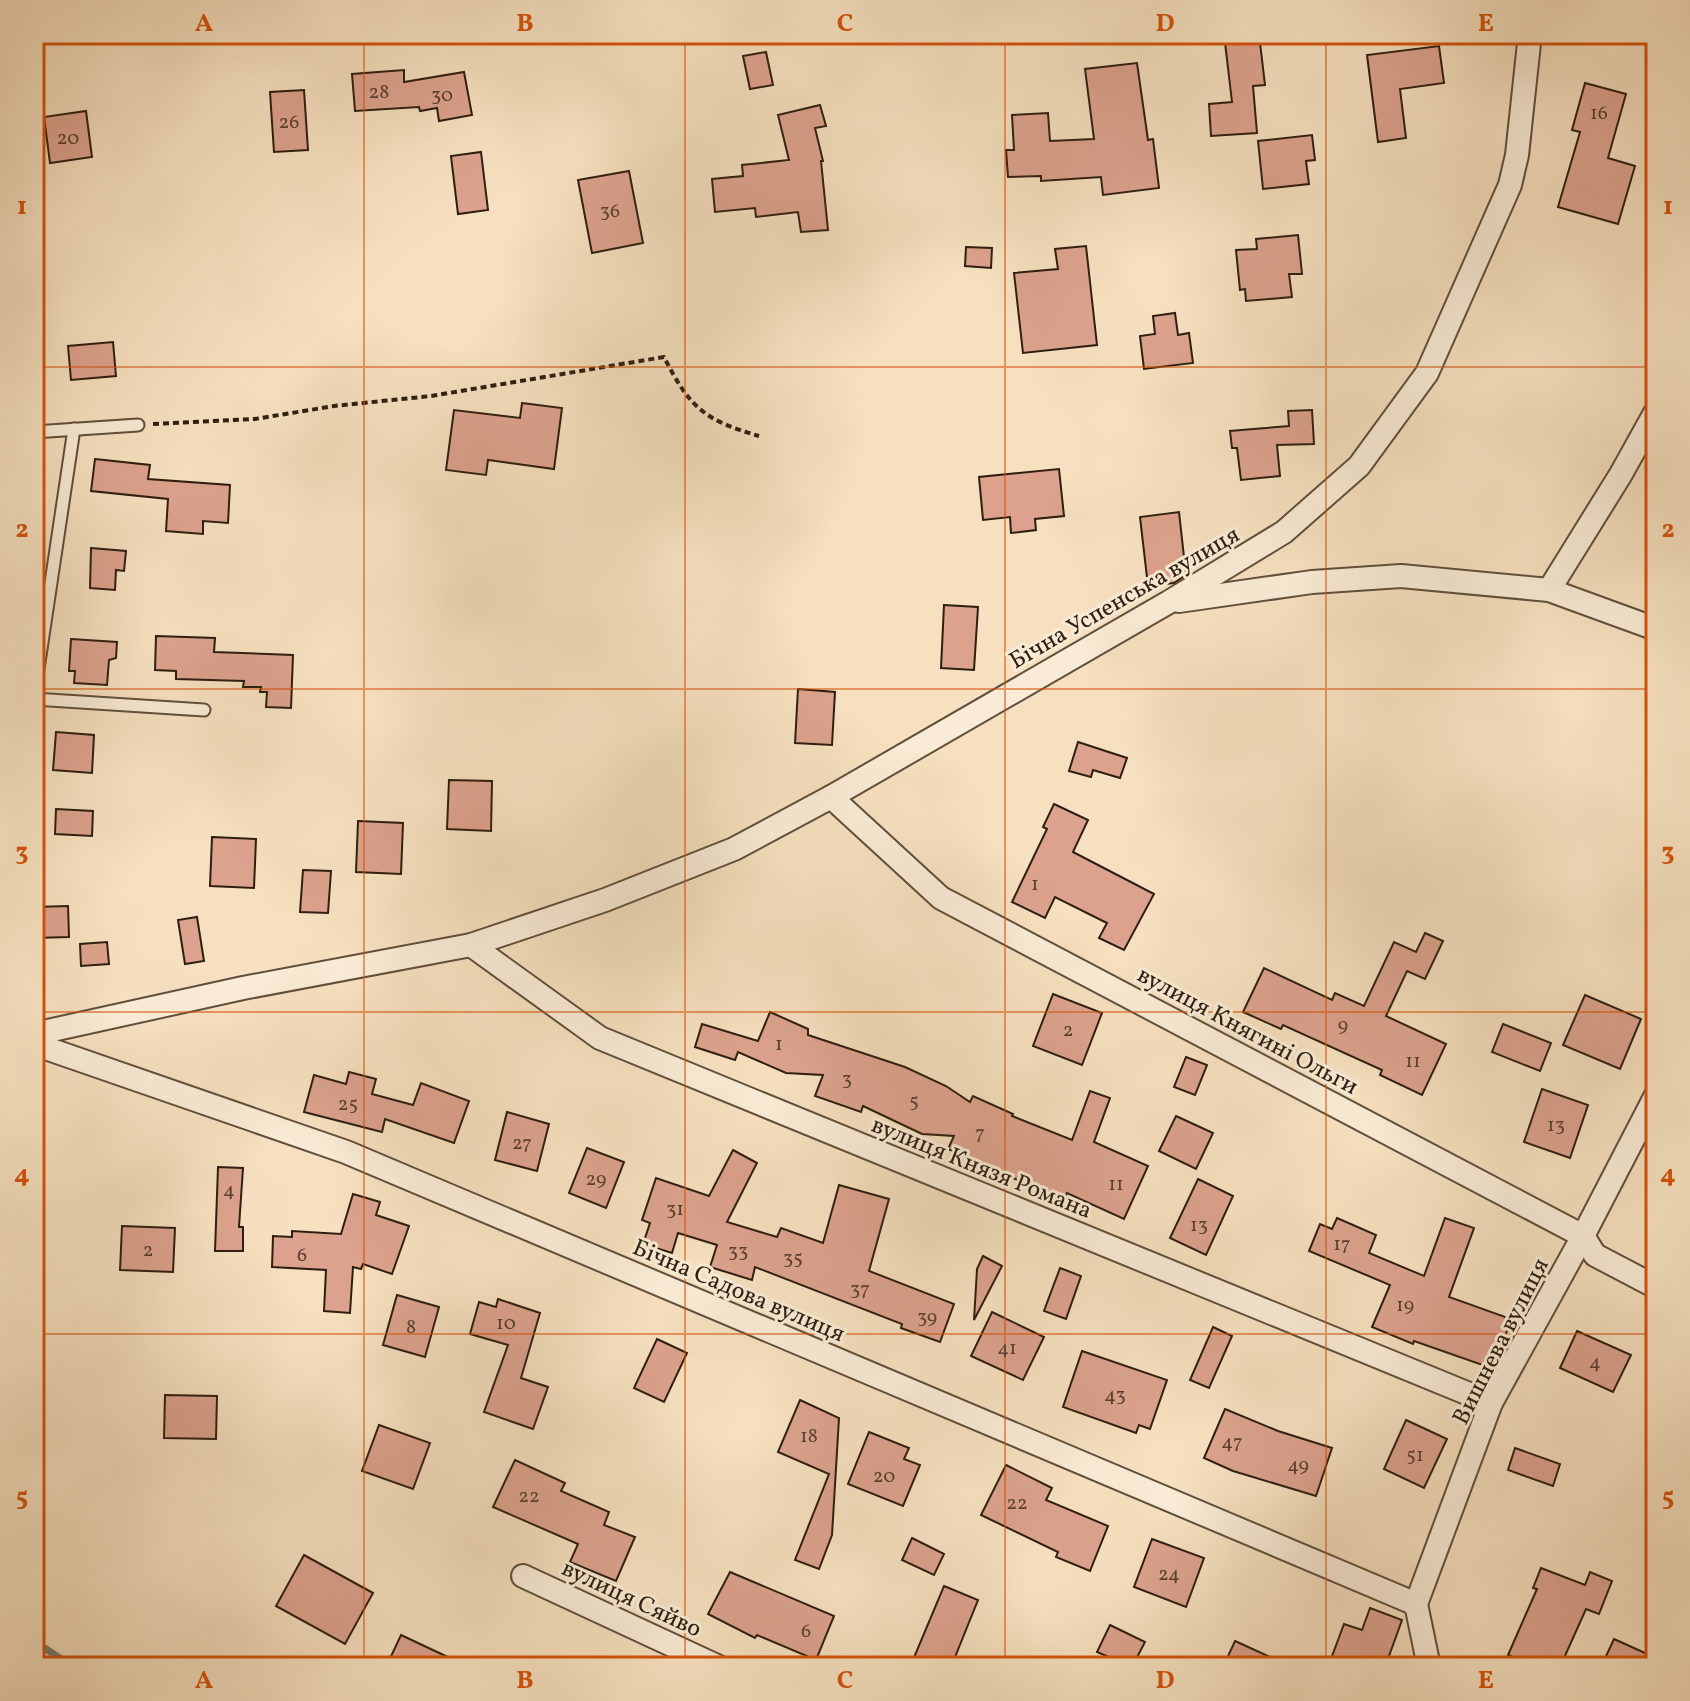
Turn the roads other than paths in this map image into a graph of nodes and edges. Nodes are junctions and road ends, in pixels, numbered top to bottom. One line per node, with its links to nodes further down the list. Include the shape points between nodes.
1 (1530, 34): 7 (street, Бічна Успенська вулиця, via 1510,185 1427,373 1383,437 1340,485 1284,532)
2 (1656, 411): 6 (street)
3 (138, 425): 4 (lane)
4 (74, 429): 5 (lane); 9 (lane)
5 (34, 432)
6 (1549, 590): 7 (street, via 1401,576); 8 (street)
7 (1169, 602): 11 (street, Бічна Успенська вулиця)
8 (1656, 629)
9 (34, 697): 10 (lane)
10 (204, 710)
11 (831, 797): 12 (street, Бічна Успенська вулиця, via 734,849); 16 (street, вулиця Княгині Ольги, via 941,898)
12 (471, 945): 13 (street); 18 (street, вулиця Князя Романа, via 600,1038)
13 (34, 1034)
14 (34, 1044): 20 (street, Бічна Садова вулиця, via 346,1152)
15 (1656, 1095): 16 (street, Вишнева вулиця)
16 (1583, 1236): 17 (street, вулиця Княгині Ольги, via 1595,1255); 18 (street, Вишнева вулиця)
17 (1656, 1287)
18 (1491, 1403): 20 (street, Вишнева вулиця)
19 (523, 1576): 21 (street, вулиця Сяйво)
20 (1416, 1604): 22 (street)
21 (719, 1667)
22 (1429, 1667)

